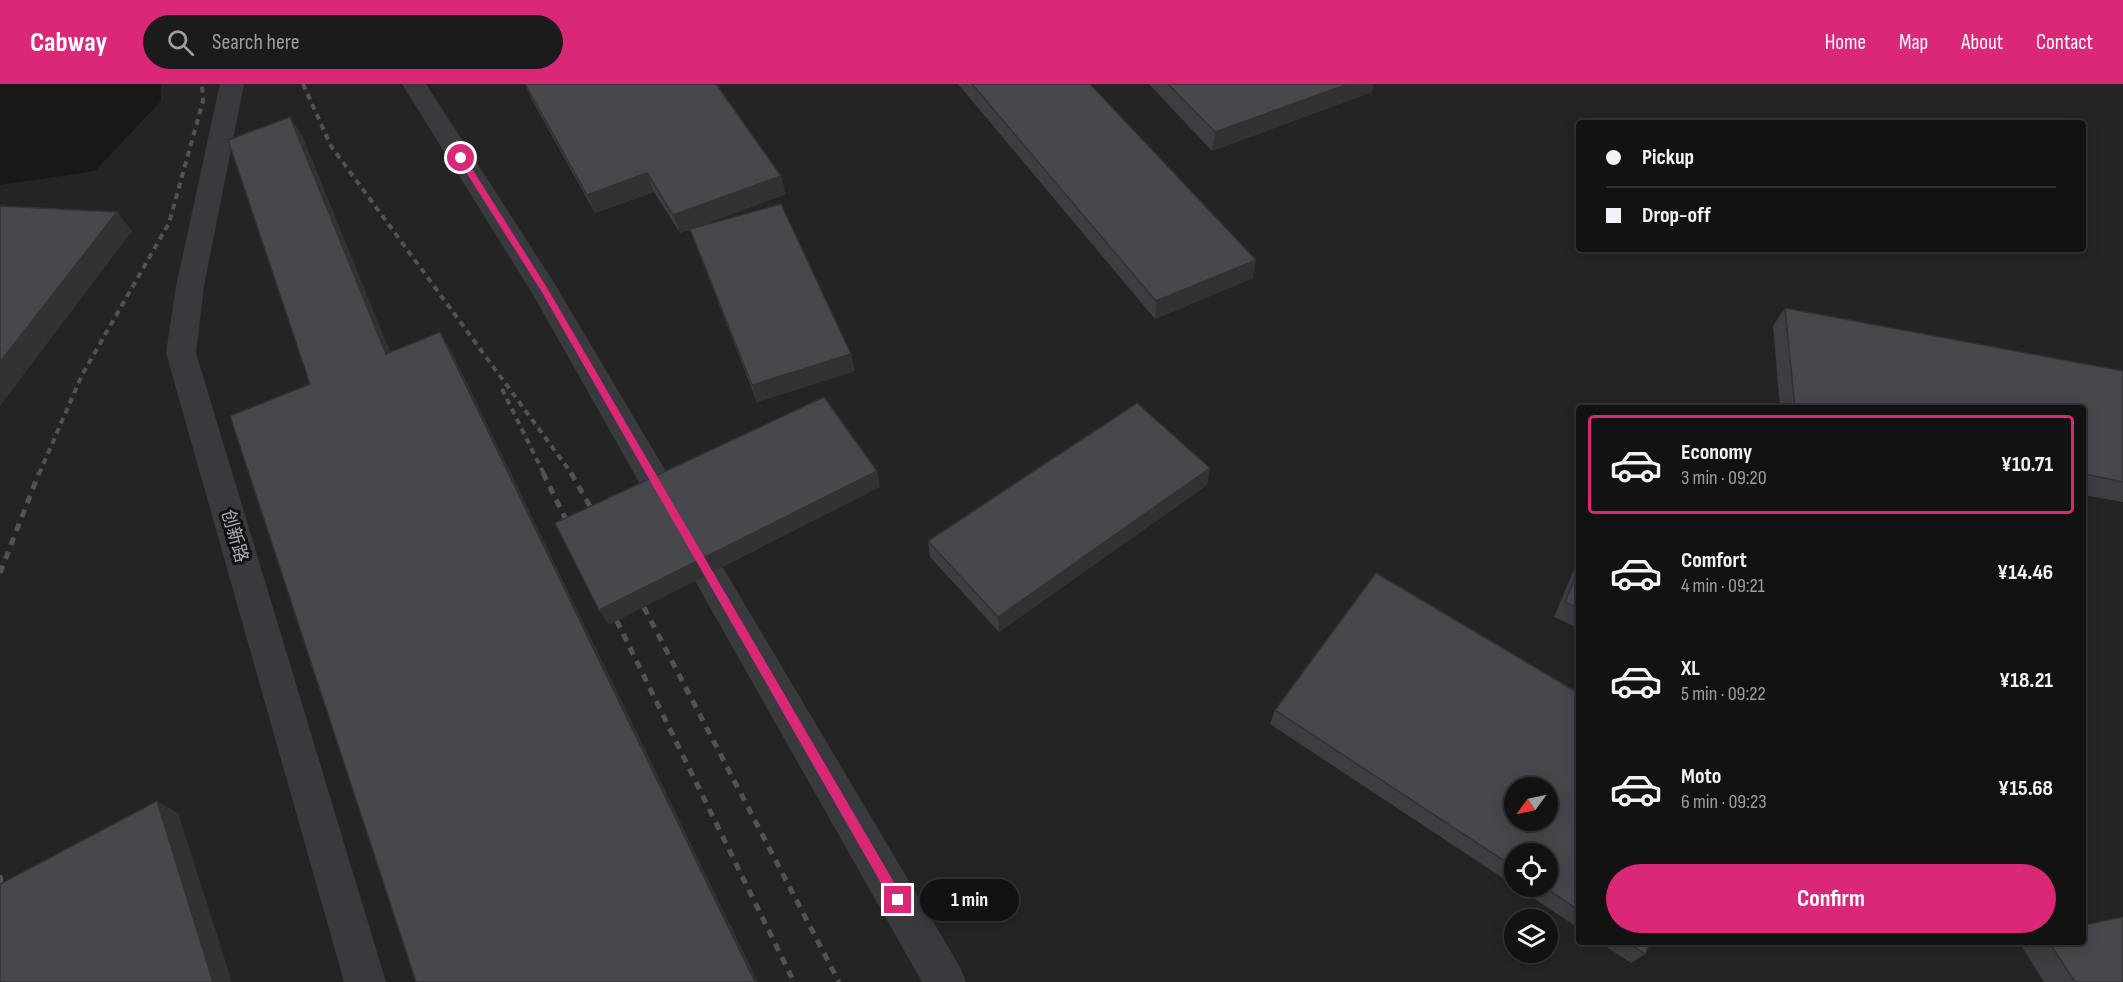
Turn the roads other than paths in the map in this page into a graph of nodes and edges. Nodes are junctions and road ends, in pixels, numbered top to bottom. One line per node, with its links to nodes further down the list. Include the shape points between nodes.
1 (232, 84): 3 (street, 创新路, via 190,286 181,353)
2 (414, 84): 4 (street, via 543,288)
3 (365, 982)
4 (945, 982)

